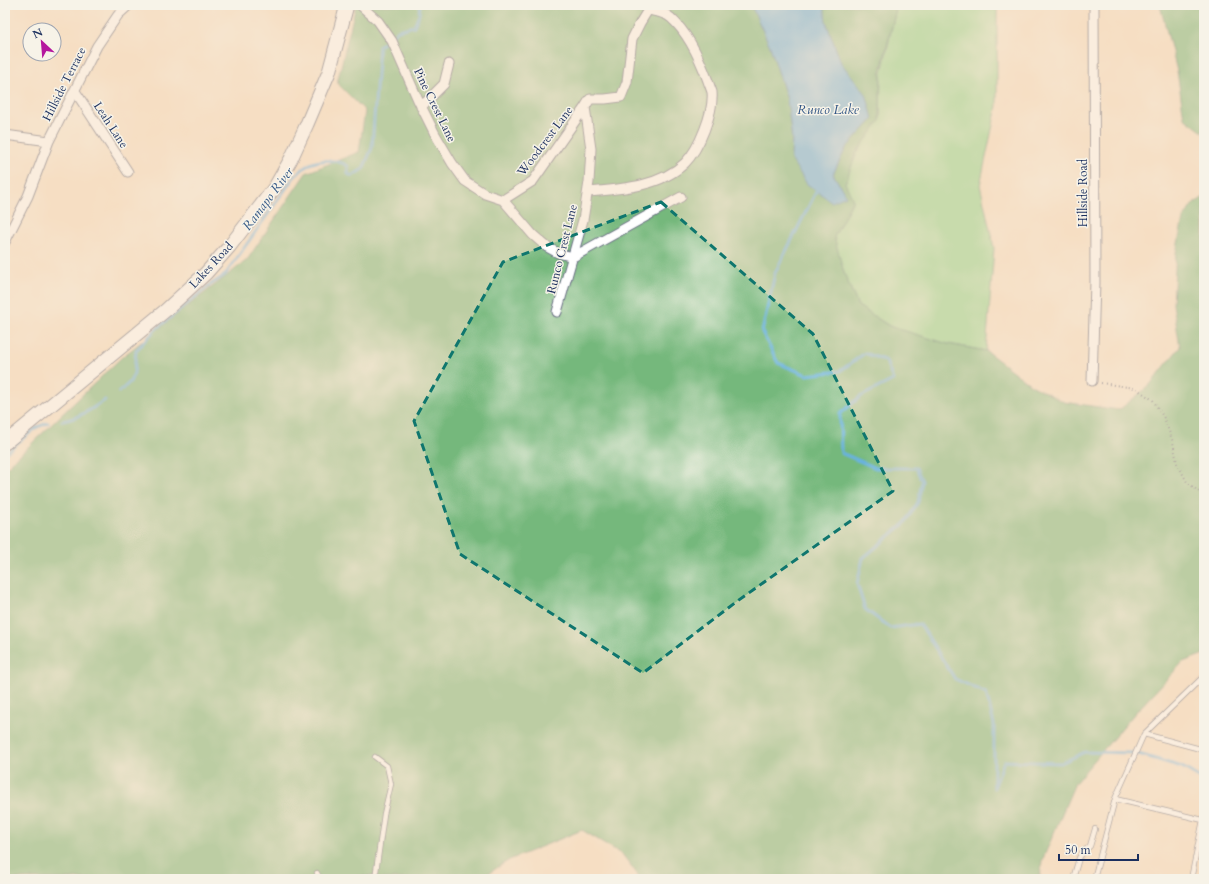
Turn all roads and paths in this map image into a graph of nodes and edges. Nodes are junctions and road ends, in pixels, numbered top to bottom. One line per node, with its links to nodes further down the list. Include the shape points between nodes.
1 (129, 5): 6 (street, Hillside Terrace, via 118,15 97,46)
2 (347, 5): 19 (main road, Lakes Road, via 329,72 291,159 275,187 229,247 206,273 166,310)
3 (360, 5): 8 (street, Pine Crest Lane, via 378,21 392,41)
4 (1094, 5): 18 (street, Hillside Road, via 1095,282)
5 (450, 64): 8 (street, via 444,84)
6 (75, 91): 10 (street, Hillside Terrace); 11 (street, Leah Lane)
7 (585, 106): 12 (street, Runco Crest Lane, via 591,149); 12 (street, Runco Crest Lane, via 590,99 621,97 627,82 632,39 648,10 670,17 683,31 696,53 712,92 710,111 702,135 695,150 677,170 652,182 632,187); 14 (street, Woodcrest Lane, via 533,181)
8 (421, 107): 14 (street, Pine Crest Lane, via 465,182 484,194)
9 (5, 135): 10 (street, Hillside Terrace)
10 (49, 141): 15 (street, via 28,196)
11 (128, 172)
12 (588, 192): 16 (street, Runco Crest Lane)
13 (681, 197): 16 (street)
14 (503, 200): 16 (street, via 533,235 547,247)
15 (5, 242)
16 (573, 257): 17 (street, Runco Crest Lane)
17 (557, 312)
18 (1092, 381): 20 (path, via 1135,388 1153,400 1164,418 1173,442 1177,464 1187,482)
19 (5, 444)
20 (1204, 496)
21 (1204, 676): 22 (lane)
22 (1144, 734): 23 (lane); 25 (lane)
23 (1204, 750)
24 (376, 757): 28 (lane, via 387,766 391,784)
25 (1115, 799): 32 (lane); 33 (lane, via 1203,820)
26 (1095, 828): 31 (lane, via 1090,846 1079,858)
27 (317, 873): 29 (lane)
28 (375, 877): 30 (lane)
29 (320, 879)
30 (356, 879)
31 (1073, 879)
32 (1094, 879)
33 (1190, 879)

